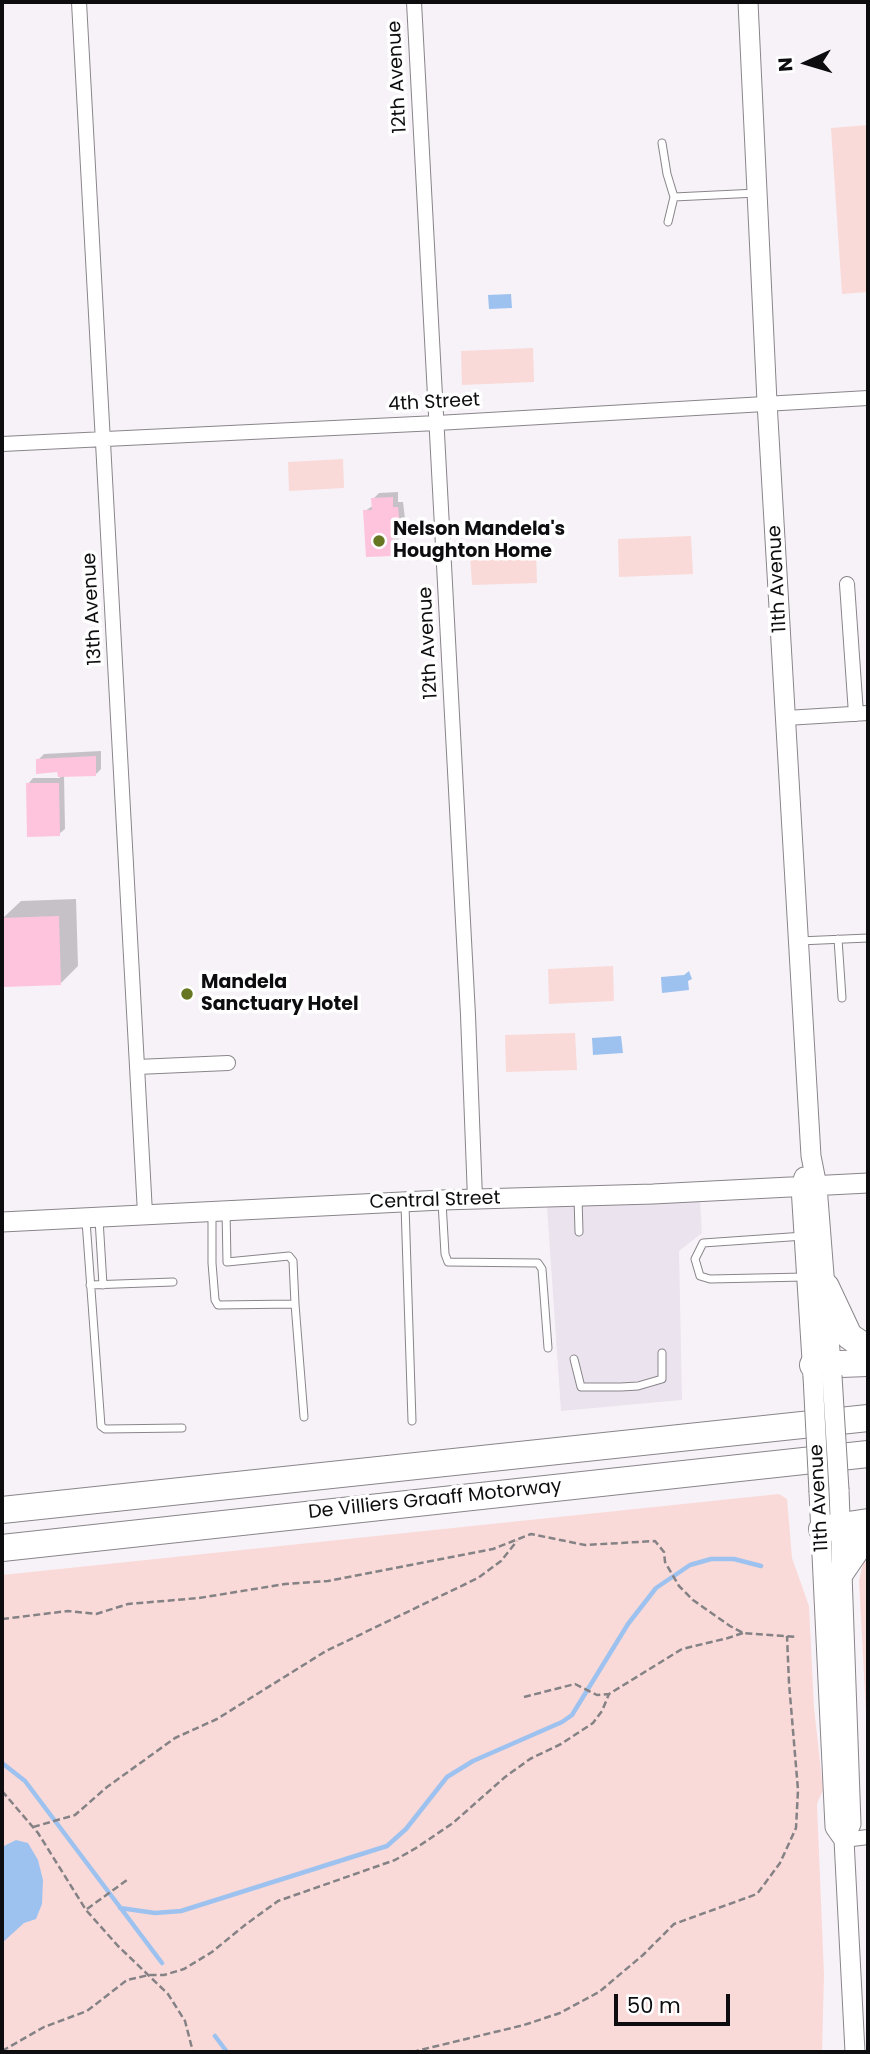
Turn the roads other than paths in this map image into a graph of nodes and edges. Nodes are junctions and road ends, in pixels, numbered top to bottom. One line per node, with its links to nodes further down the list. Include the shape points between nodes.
1 (79, 2): 11 (street, 13th Avenue)
2 (414, 2): 10 (street, 12th Avenue)
3 (748, 2): 5 (main road, 11th Avenue)
4 (662, 143): 6 (lane)
5 (757, 192): 6 (lane); 9 (main road, 11th Avenue)
6 (674, 197): 7 (lane)
7 (668, 222)
8 (868, 398): 9 (street, 4th Street)
9 (767, 402): 10 (street, 4th Street); 15 (main road, 11th Avenue)
10 (437, 423): 11 (street, 4th Street); 25 (street, 12th Avenue)
11 (103, 438): 12 (street, 4th Street); 21 (street, 13th Avenue)
12 (2, 444)
13 (847, 584): 14 (street)
14 (862, 714): 15 (street)
15 (786, 718): 18 (main road, 11th Avenue)
16 (868, 938): 17 (lane)
17 (838, 939): 18 (lane); 19 (lane)
18 (799, 941): 23 (main road, 11th Avenue)
19 (842, 998)
20 (228, 1063): 21 (street)
21 (137, 1067): 29 (street, 13th Avenue)
22 (868, 1183): 23 (main road, Central Street)
23 (809, 1186): 24 (main road, Central Street); 33 (main road, 11th Avenue); 37 (main road, 11th Avenue)
24 (578, 1197): 25 (main road, Central Street); 32 (lane)
25 (475, 1198): 26 (main road, Central Street)
26 (442, 1200): 27 (main road, Central Street); 41 (lane, via 448,1262 538,1263)
27 (405, 1202): 28 (main road, Central Street); 49 (lane)
28 (219, 1210): 29 (main road, Central Street); 34 (lane); 35 (lane)
29 (145, 1213): 30 (main road, Central Street)
30 (92, 1217): 31 (main road, Central Street); 38 (lane); 39 (lane)
31 (2, 1222)
32 (579, 1232)
33 (804, 1236): 37 (main road, 11th Avenue); 37 (lane, via 703,1242 695,1259 700,1276 710,1279)
34 (227, 1262): 35 (lane); 40 (lane, via 289,1256)
35 (212, 1263): 40 (lane, via 218,1305)
36 (173, 1282): 38 (lane)
37 (816, 1282): 42 (highway, via 849,1336); 46 (main road, 11th Avenue)
38 (103, 1284): 39 (lane)
39 (90, 1285): 50 (lane, via 102,1426)
40 (296, 1304): 47 (lane)
41 (548, 1348)
42 (868, 1349)
43 (662, 1353): 44 (lane, via 662,1379 629,1387 581,1387)
44 (574, 1359)
45 (868, 1363): 46 (highway)
46 (822, 1371): 54 (main road, 11th Avenue, bridge)
47 (304, 1417)
48 (868, 1418): 52 (highway)
49 (412, 1421)
50 (183, 1429)
51 (868, 1454): 56 (highway, De Villiers Graaff Motorway)
52 (2, 1510)
53 (868, 1522): 54 (highway)
54 (831, 1528): 57 (main road, 11th Avenue); 59 (main road, 11th Avenue, via 835,1827)
55 (868, 1538): 57 (highway)
56 (2, 1548)
57 (841, 1572): 59 (main road, 11th Avenue, via 851,1824)
58 (868, 1837): 59 (street)
59 (844, 1840): 60 (main road, 11th Avenue)
60 (855, 2052)

